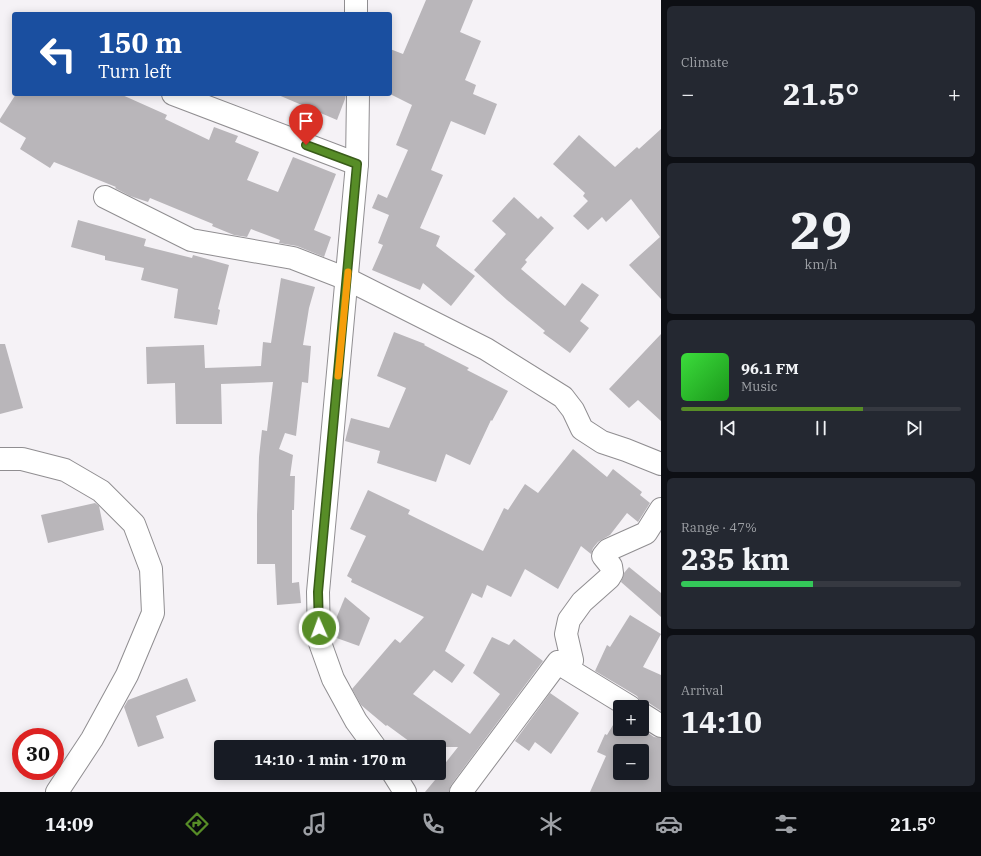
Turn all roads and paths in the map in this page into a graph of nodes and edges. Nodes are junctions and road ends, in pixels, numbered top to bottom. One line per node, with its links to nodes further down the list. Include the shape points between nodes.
1 (356, 0): 2 (street)
2 (356, 12)
3 (178, 96): 5 (street)
4 (358, 96): 5 (street)
5 (357, 164): 7 (street)
6 (105, 197): 7 (street, via 191,240 293,258)
7 (347, 279): 9 (street, via 486,349 563,398 573,410 582,428 602,442); 15 (street, via 318,592 319,640 333,679 356,721)
8 (0, 459): 17 (street, via 22,459 65,470 101,491 134,524 151,569 153,614 127,676 92,739)
9 (661, 464)
10 (661, 509): 11 (street, via 646,533 608,550 603,556 611,566 612,573 582,602 569,620 566,634 572,660)
11 (563, 666): 12 (street); 19 (street, via 558,662)
12 (619, 700)
13 (649, 718): 14 (street)
14 (661, 726)
15 (370, 740)
16 (398, 780): 18 (street)
17 (56, 792)
18 (406, 792)
19 (461, 792)

